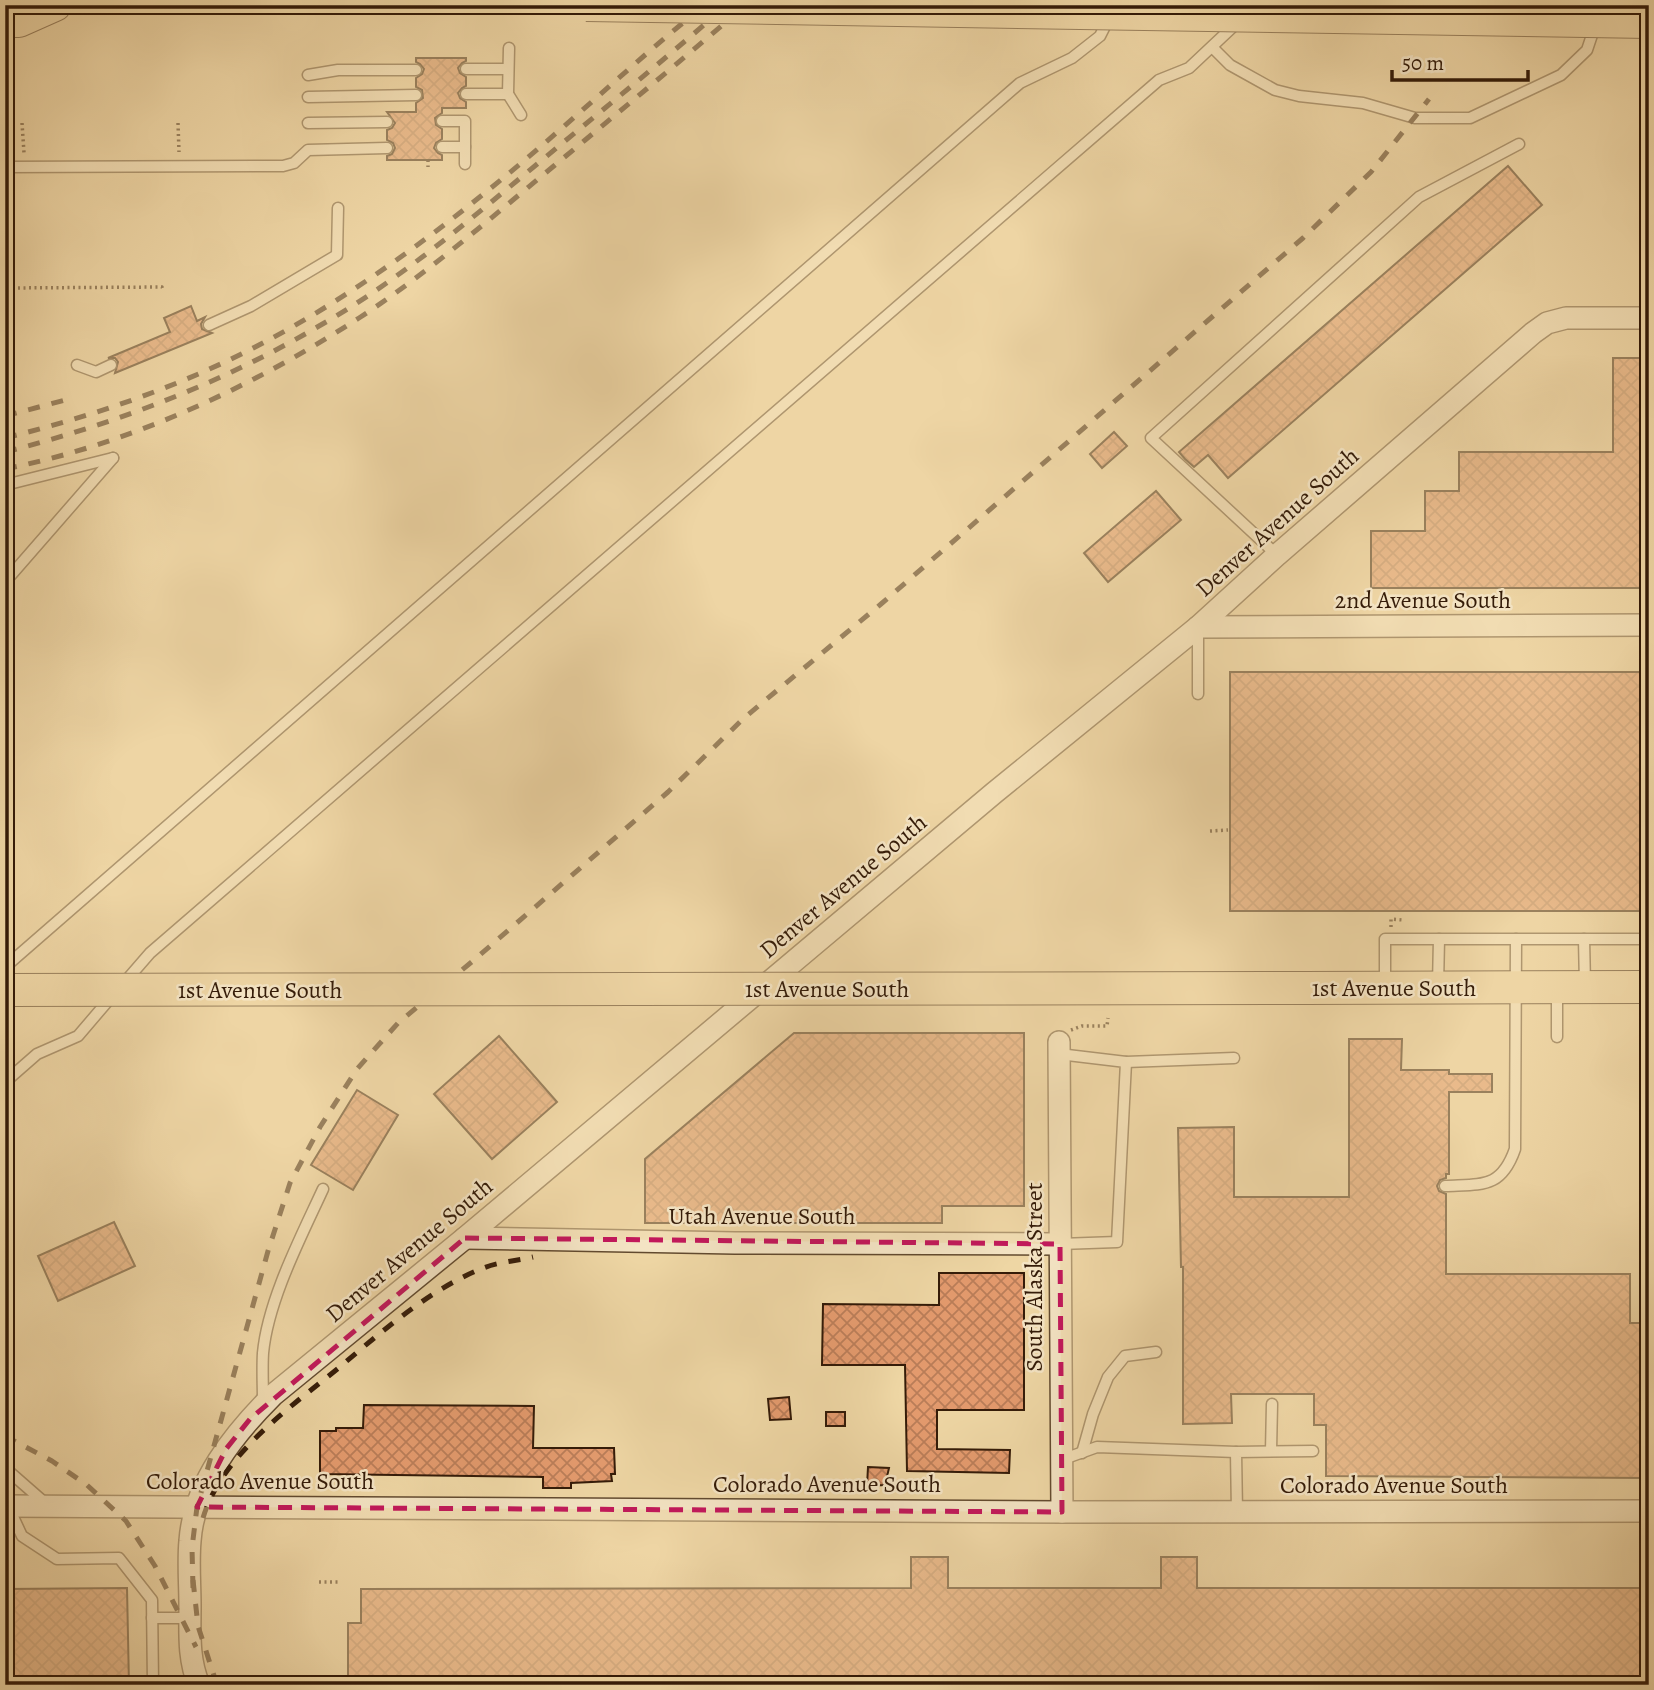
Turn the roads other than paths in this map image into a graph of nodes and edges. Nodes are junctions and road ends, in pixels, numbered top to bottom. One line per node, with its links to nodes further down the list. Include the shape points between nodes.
1 (55, 5): 6 (main road, via 19,21)
2 (586, 5): 7 (main road, bridge)
3 (1115, 5): 43 (lane, via 1100,36 1072,58 1020,83)
4 (1255, 5): 8 (lane)
5 (1602, 5): 8 (lane, via 1587,50 1561,75 1470,118 1415,118 1363,103 1275,90 1230,65)
6 (5, 21)
7 (1649, 22)
8 (1212, 47): 54 (lane, via 1189,68 1159,80 150,953 78,1036 37,1054)
9 (509, 48): 11 (lane)
10 (466, 69): 11 (lane)
11 (508, 69): 15 (lane)
12 (416, 70): 13 (lane, via 338,70)
13 (308, 75)
14 (466, 94): 15 (lane)
15 (508, 94): 18 (lane)
16 (416, 95): 17 (lane)
17 (308, 97)
18 (521, 116)
19 (442, 121): 24 (lane, via 465,121)
20 (387, 122): 21 (lane)
21 (308, 123)
22 (1519, 144): 34 (lane, via 1419,197 1151,438)
23 (442, 147): 24 (lane)
24 (466, 147): 26 (lane)
25 (387, 148): 27 (lane, via 308,150 283,166)
26 (466, 164)
27 (5, 167)
28 (338, 208): 30 (lane, via 337,255)
29 (1649, 318): 34 (street, Denver Avenue South, via 1566,318 1547,323)
30 (209, 325)
31 (77, 365): 32 (lane, via 96,372)
32 (111, 365)
33 (5, 485): 35 (lane, via 113,458)
34 (1277, 555): 37 (street, Denver Avenue South)
35 (5, 582)
36 (1649, 625): 37 (street, 2nd Avenue South)
37 (1198, 627): 38 (lane); 57 (street, Denver Avenue South)
38 (1198, 694)
39 (1440, 939): 40 (lane); 44 (lane, via 1385,939); 45 (lane)
40 (1516, 939): 41 (lane); 46 (lane)
41 (1584, 939): 42 (lane); 47 (lane)
42 (1649, 939)
43 (5, 967)
44 (1385, 988): 45 (main road, 1st Avenue South); 49 (main road, 1st Avenue South, bridge)
45 (1438, 988): 46 (main road, 1st Avenue South)
46 (1514, 988): 47 (main road, 1st Avenue South); 55 (lane, via 1517,1124 1509,1167 1497,1179 1481,1184)
47 (1571, 988): 48 (main road, 1st Avenue South); 50 (lane)
48 (1649, 988)
49 (5, 990)
50 (1557, 1037)
51 (1059, 1048): 53 (lane); 58 (street, South Alaska Street)
52 (1234, 1058): 53 (lane)
53 (1126, 1062): 58 (lane, via 1116,1242)
54 (5, 1082)
55 (1445, 1186)
56 (323, 1189): 61 (lane, via 272,1312 263,1352)
57 (465, 1238): 58 (street, Utah Avenue South); 61 (street, Denver Avenue South)
58 (1060, 1244): 66 (street, South Alaska Street)
59 (1156, 1352): 65 (lane, via 1125,1356 1108,1377)
60 (1272, 1404): 62 (lane)
61 (263, 1405): 70 (street, Denver Avenue South, via 226,1449)
62 (1271, 1451): 63 (lane); 64 (lane)
63 (1313, 1451)
64 (1236, 1452): 65 (lane, via 1097,1447); 73 (lane)
65 (1082, 1453): 66 (lane)
66 (1061, 1461): 72 (street, South Alaska Street)
67 (5, 1468): 69 (lane)
68 (7, 1506): 69 (street, Colorado Avenue South); 74 (lane, via 22,1536 57,1559 119,1558 152,1600)
69 (49, 1506): 70 (street, Colorado Avenue South)
70 (197, 1507): 72 (street, Colorado Avenue South); 75 (street, Denver Avenue South, via 190,1540)
71 (1649, 1511): 73 (street, Colorado Avenue South)
72 (1062, 1512): 73 (street, Colorado Avenue South)
73 (1237, 1512)
74 (152, 1618): 75 (lane); 76 (lane)
75 (190, 1618): 77 (street, Denver Avenue South, via 191,1655)
76 (153, 1685)
77 (199, 1685)

